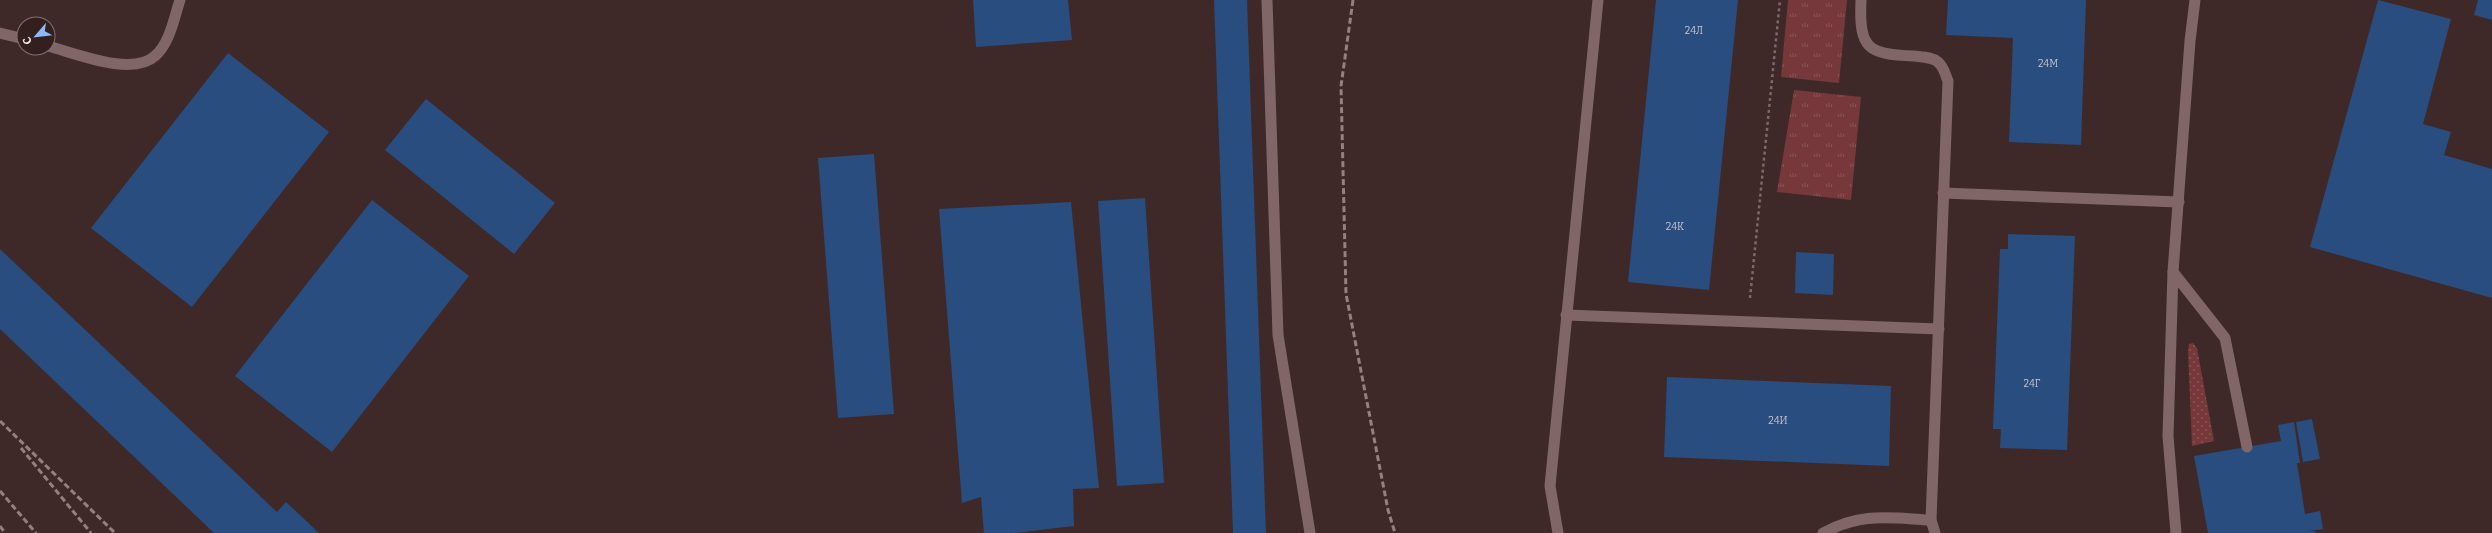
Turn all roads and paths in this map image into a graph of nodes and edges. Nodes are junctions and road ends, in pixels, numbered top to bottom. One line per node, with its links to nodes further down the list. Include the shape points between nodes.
1 (180, 0): 9 (lane, via 165,43 154,57 143,62 128,66)
2 (1267, 0): 18 (lane, via 1278,335)
3 (1598, 0): 13 (lane)
4 (1780, 0): 14 (path)
5 (1861, 0): 10 (lane, via 1860,22 1865,40 1872,50 1888,55 1925,57 1937,61 1944,68 1948,80)
6 (2195, 0): 11 (lane)
7 (0, 33): 8 (lane)
8 (16, 37)
9 (56, 48)
10 (1943, 193): 11 (lane); 15 (lane)
11 (2179, 202): 12 (lane)
12 (2173, 272): 16 (lane, via 2225,338); 22 (lane, via 2168,436)
13 (1566, 315): 14 (lane); 19 (lane, via 1550,486)
14 (1748, 322): 15 (lane)
15 (1939, 329): 17 (lane)
16 (2247, 447)
17 (1931, 520): 20 (lane, via 1874,517 1854,519); 21 (lane)
18 (1310, 533)
19 (1558, 533)
20 (1823, 533)
21 (1935, 533)
22 (2176, 533)

